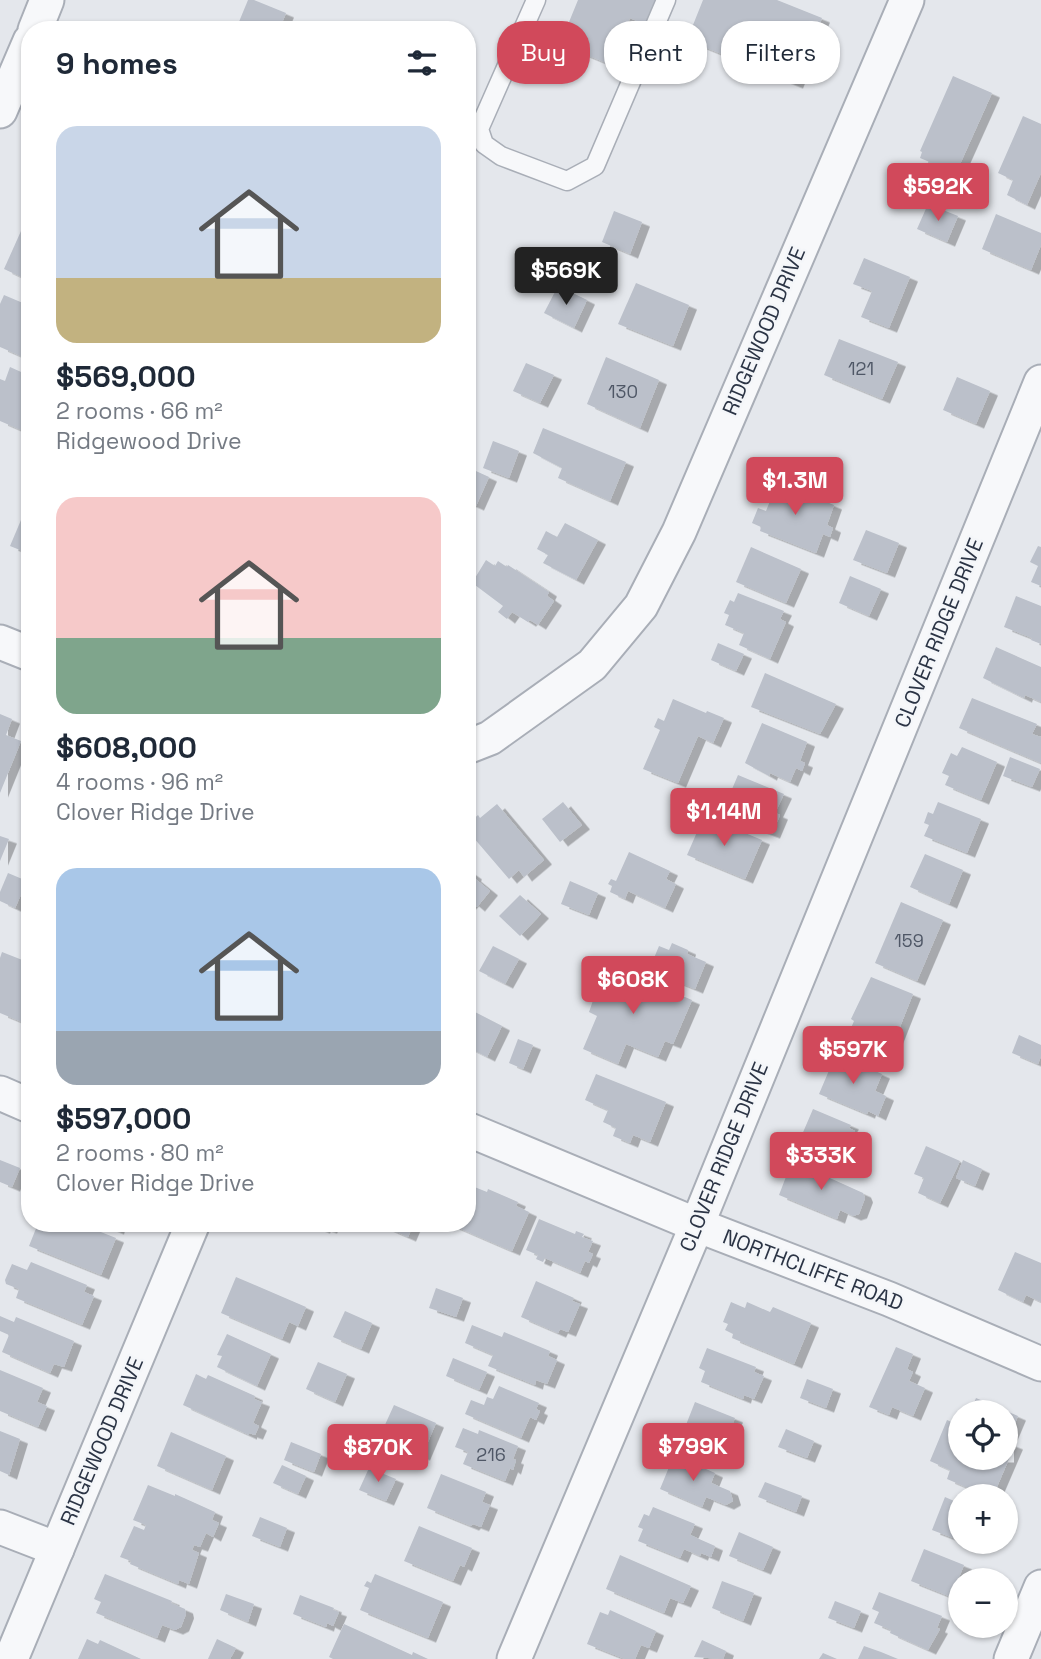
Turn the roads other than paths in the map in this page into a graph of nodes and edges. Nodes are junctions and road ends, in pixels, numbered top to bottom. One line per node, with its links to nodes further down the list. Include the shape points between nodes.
1 (47, 0): 5 (street)
2 (536, 0): 3 (lane, via 479,129 484,144 500,156 567,181 595,166)
3 (666, 0)
4 (907, 0): 11 (street, RIDGEWOOD DRIVE, via 679,532 641,606 592,665)
5 (39, 21)
6 (21, 62): 7 (street)
7 (0, 111)
8 (1041, 382): 15 (street, CLOVER RIDGE DRIVE)
9 (0, 642): 10 (street)
10 (21, 650)
11 (476, 743)
12 (0, 1093): 13 (street)
13 (21, 1101)
14 (476, 1133): 15 (street, NORTHCLIFFE ROAD)
15 (697, 1225): 17 (street, NORTHCLIFFE ROAD, via 890,1299); 22 (street, CLOVER RIDGE DRIVE)
16 (189, 1232): 19 (street, RIDGEWOOD DRIVE)
17 (1041, 1364)
18 (0, 1527): 19 (street)
19 (57, 1549): 21 (street, RIDGEWOOD DRIVE)
20 (1041, 1587): 23 (street)
21 (11, 1659)
22 (514, 1659)
23 (1010, 1659)

